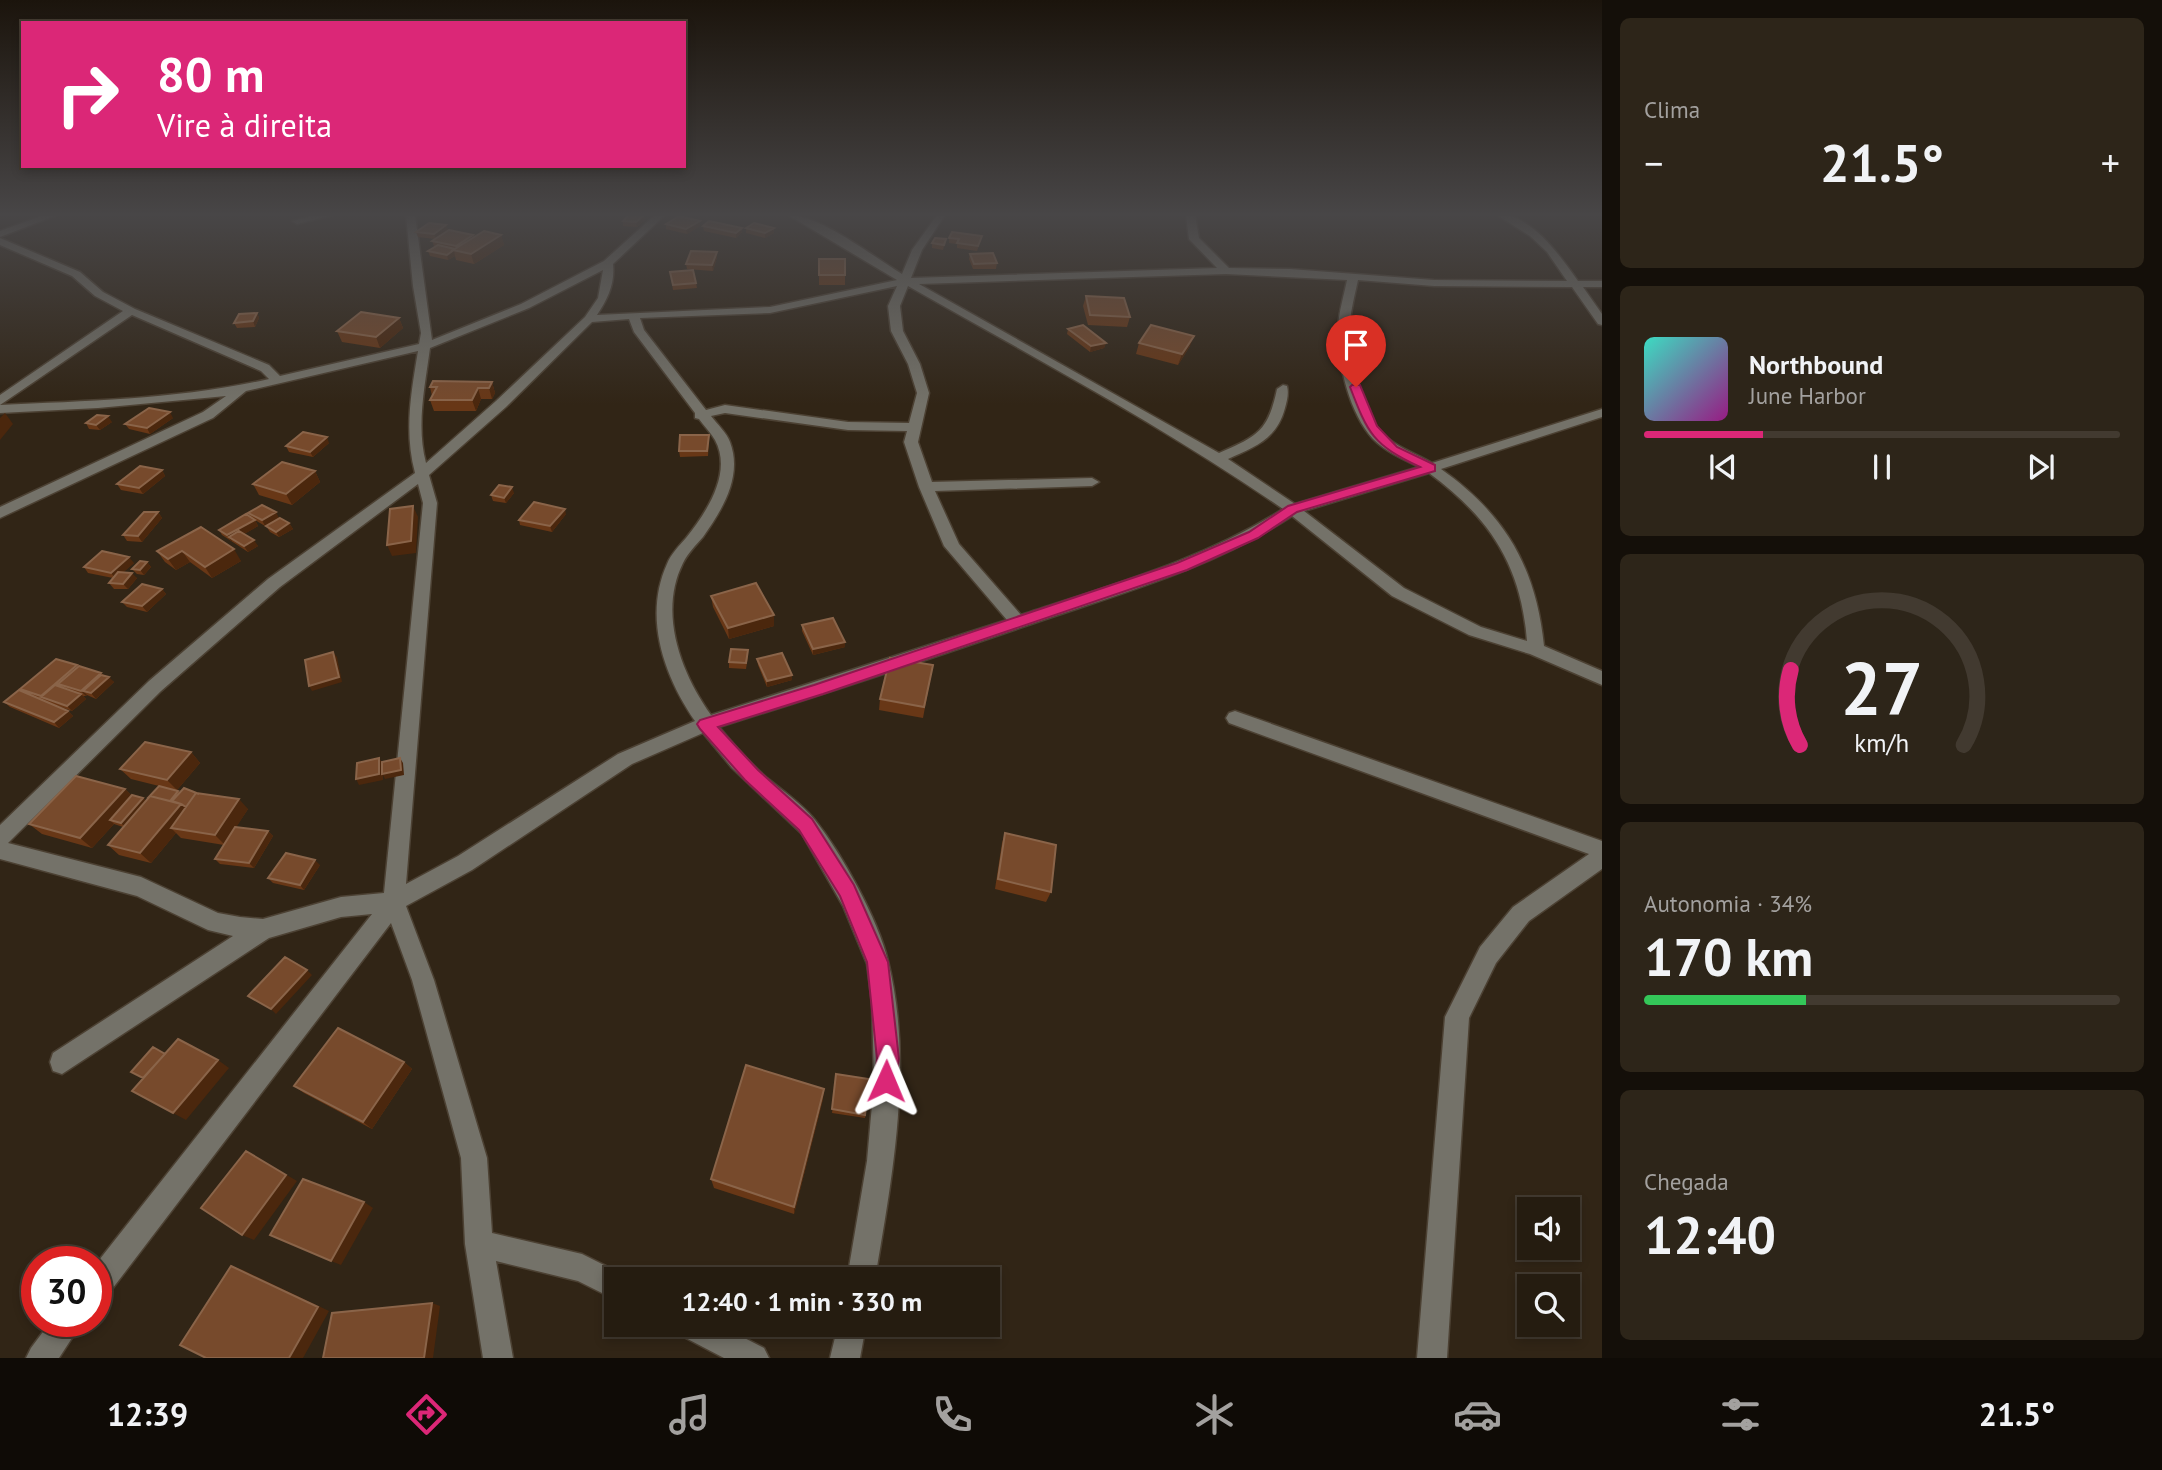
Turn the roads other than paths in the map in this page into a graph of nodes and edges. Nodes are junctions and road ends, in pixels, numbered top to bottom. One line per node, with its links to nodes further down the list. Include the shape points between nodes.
1 (81, 278): 13 (street)
2 (417, 278): 17 (street)
3 (580, 278): 17 (street)
4 (609, 278): 15 (street)
5 (902, 278): 10 (street)
6 (960, 278): 10 (street)
7 (1353, 278): 27 (street, via 1344,327 1350,369 1362,405 1372,428 1393,450)
8 (1372, 278): 12 (street)
9 (1572, 278): 12 (street)
10 (906, 281): 14 (street, via 770,310); 25 (street, via 894,306 897,331 923,393); 26 (street)
11 (1602, 284): 12 (street)
12 (1578, 286): 16 (street)
13 (131, 311): 18 (street, via 265,368); 21 (street)
14 (633, 315): 15 (street); 24 (street, via 638,330)
15 (589, 319): 28 (street)
16 (1602, 322)
17 (426, 346): 18 (street); 28 (street, via 416,400 415,447)
18 (278, 380): 19 (street)
19 (245, 388): 22 (street); 32 (street, via 208,415)
20 (1283, 389): 26 (street, via 1279,418 1271,432)
21 (0, 401)
22 (0, 409)
23 (1602, 413): 27 (street)
24 (700, 415): 25 (street, via 725,409 848,426); 37 (street, via 723,441 726,481 718,503 676,561 665,625 689,698)
25 (914, 428): 30 (street, via 911,442)
26 (1218, 458): 31 (street)
27 (1431, 468): 31 (street); 34 (street, via 1493,522 1516,556 1535,620)
28 (421, 475): 38 (street, via 274,583 165,678); 42 (street, via 430,503)
29 (1093, 482): 30 (street)
30 (926, 487): 33 (street, via 953,546)
31 (1293, 509): 33 (street, via 1253,535 1182,567); 34 (street, via 1398,592 1475,631)
32 (0, 513)
33 (1017, 621): 37 (street)
34 (1536, 650): 35 (street)
35 (1602, 678)
36 (1235, 718): 40 (street)
37 (706, 724): 42 (street, via 625,759 465,863); 47 (street, via 751,775 806,824 848,891 877,962 888,1059 879,1171)
38 (0, 838)
39 (0, 850): 43 (street, via 141,887 216,923)
40 (1602, 850)
41 (1602, 857): 56 (street, via 1521,915 1488,955 1457,1017)
42 (394, 902): 43 (street, via 341,907); 45 (street, via 474,1158); 46 (street)
43 (264, 929): 44 (street)
44 (62, 1062)
45 (479, 1244): 48 (street, via 582,1268); 53 (street)
46 (112, 1265)
47 (863, 1267)
48 (604, 1280)
49 (57, 1337): 52 (street)
50 (713, 1337): 54 (street)
51 (849, 1337): 55 (street)
52 (41, 1358)
53 (498, 1358)
54 (754, 1358)
55 (845, 1358)
56 (1432, 1358)

